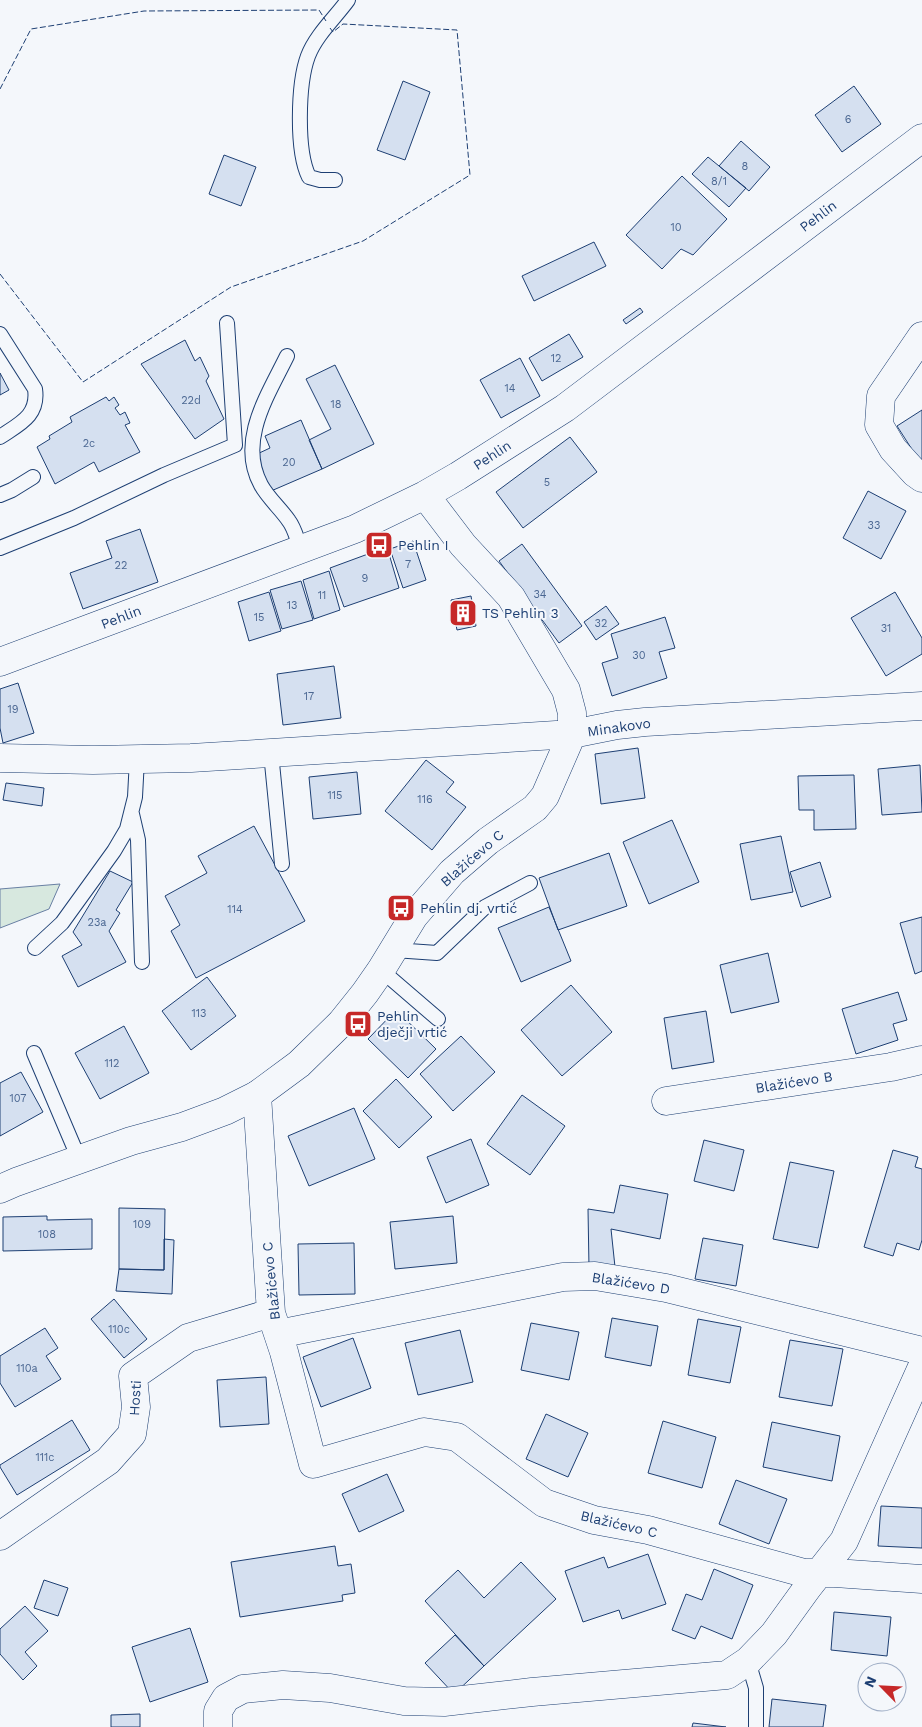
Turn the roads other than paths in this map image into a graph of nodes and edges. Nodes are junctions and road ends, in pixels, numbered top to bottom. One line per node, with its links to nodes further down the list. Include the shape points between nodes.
1 (348, 0): 3 (lane, via 308,56 302,84 300,120 305,169 309,177)
2 (922, 138): 12 (street, Pehlin, via 565,408)
3 (334, 180)
4 (227, 323): 13 (lane, via 235,445)
5 (0, 334): 8 (lane, via 35,389 36,399 34,410)
6 (922, 336): 10 (street, via 881,396 879,425 892,449)
7 (287, 356): 14 (lane, via 259,413 253,437 253,460 261,485 291,523)
8 (0, 437)
9 (33, 477): 11 (lane)
10 (922, 478)
11 (0, 495)
12 (425, 495): 14 (street, Pehlin, via 355,529); 17 (street, Minakovo, via 463,545 512,597 566,690 572,713)
13 (0, 548)
14 (301, 549): 15 (street, Pehlin)
15 (0, 662)
16 (922, 706): 17 (street, Minakovo, via 645,722)
17 (572, 734): 18 (street); 25 (street, Blažićevo C, via 545,796 535,808 488,841 452,872 414,916)
18 (271, 753): 20 (street); 22 (lane)
19 (0, 758): 20 (street)
20 (137, 759): 21 (lane)
21 (132, 810): 24 (lane, via 127,829 92,882 62,923); 26 (lane, via 138,840)
22 (282, 864)
23 (530, 883): 25 (lane, via 486,907 438,953)
24 (35, 948)
25 (387, 960): 27 (lane); 30 (street, Blažićevo C, via 365,993 320,1044)
26 (142, 962)
27 (438, 1019)
28 (34, 1053): 32 (lane)
29 (922, 1060): 31 (street, Blažićevo B)
30 (257, 1095): 32 (street, via 182,1127); 34 (street, Blažićevo C)
31 (666, 1101)
32 (79, 1159): 33 (street)
33 (0, 1189)
34 (274, 1324): 35 (street, Blažićevo D, via 563,1277 595,1276 666,1288); 37 (street, Hosti, via 188,1338 133,1376 136,1407 132,1434 108,1461); 38 (street, Blažićevo C, via 313,1464 424,1432 457,1437 544,1503 594,1520 648,1530 804,1573)
35 (922, 1351)
36 (922, 1367): 38 (street, via 844,1541)
37 (0, 1536)
38 (820, 1573): 39 (street, Blažićevo C); 40 (street, via 774,1634)
39 (922, 1579)
40 (748, 1661): 41 (street, via 726,1675 444,1702 404,1701 330,1688 283,1685 243,1689 226,1698 218,1711); 42 (lane, via 756,1688)
41 (218, 1727)
42 (756, 1727)

